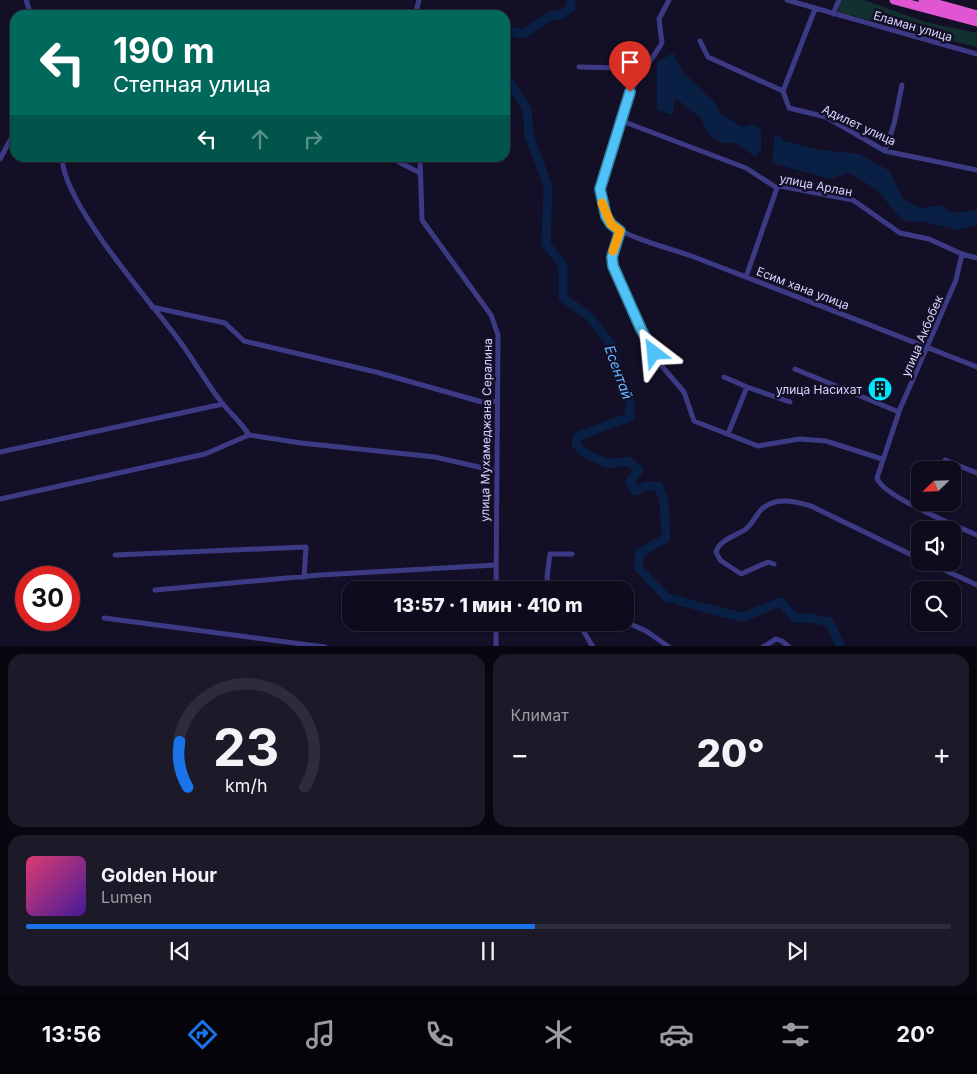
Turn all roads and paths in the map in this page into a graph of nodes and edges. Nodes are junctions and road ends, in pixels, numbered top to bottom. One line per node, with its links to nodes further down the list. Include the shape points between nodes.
1 (669, 0): 13 (street, via 660,19 662,43)
2 (787, 0): 6 (street, Еламан улица)
3 (839, 0): 7 (street)
4 (894, 0): 9 (highway)
5 (923, 0): 8 (highway)
6 (815, 9): 7 (street, Еламан улица); 15 (street)
7 (833, 14): 11 (street, Еламан улица)
8 (977, 15)
9 (977, 22)
10 (700, 42): 15 (street, via 708,57)
11 (977, 54)
12 (579, 67): 13 (street, via 624,68)
13 (641, 73): 16 (street, via 630,92)
14 (902, 85): 18 (street)
15 (783, 91): 18 (street, Адилет улица, via 789,108 826,117)
16 (622, 121): 25 (street, улица Арлан, via 746,168); 26 (street, via 600,189 606,216)
17 (10, 141): 19 (street)
18 (885, 151): 23 (street, Адилет улица)
19 (0, 160)
20 (62, 162): 30 (street, via 73,193 92,224)
21 (398, 162): 24 (street)
22 (420, 162): 24 (street, улица Мухамеджана Сералина)
23 (977, 170)
24 (420, 173): 36 (street, улица Мухамеджана Сералина, via 422,220 495,322 498,334)
25 (777, 188): 27 (street, улица Арлан, via 853,200 900,233 929,238); 29 (street)
26 (620, 231): 29 (street, Есим хана улица); 40 (street, via 612,257 613,266 647,342 660,364 684,392 694,421)
27 (962, 254): 28 (street, улица Арлан); 31 (street, улица Акбобек, via 956,280)
28 (977, 258)
29 (746, 277): 31 (street, Есим хана улица)
30 (152, 307): 36 (street, via 225,323 244,341 376,372 482,402); 38 (street)
31 (928, 347): 32 (street, Есим хана улица); 39 (street, улица Акбобек)
32 (977, 367)
33 (795, 369): 39 (street)
34 (724, 377): 35 (street)
35 (747, 387): 37 (street); 40 (street)
36 (497, 401): 45 (street, улица Мухамеджана Сералина)
37 (790, 402)
38 (223, 404): 41 (street); 42 (street)
39 (899, 412): 43 (street, улица Акбобек)
40 (728, 434): 43 (street, via 758,446 799,439 826,441)
41 (249, 435): 45 (street, via 435,457); 47 (street, via 205,454)
42 (0, 452)
43 (882, 459): 48 (street, улица Акбобек, via 878,482 890,492)
44 (945, 460): 46 (street)
45 (496, 471): 53 (street, улица Мухамеджана Сералина)
46 (977, 473)
47 (0, 499)
48 (977, 535)
49 (572, 554): 57 (street, via 550,554)
50 (115, 555): 55 (street, via 306,547)
51 (911, 555): 52 (street, via 796,501 768,504 748,527 721,544 716,552 720,560 740,574 768,562)
52 (774, 564)
53 (496, 565): 55 (street); 56 (street, улица Мухамеджана Сералина)
54 (946, 571): 58 (street)
55 (304, 577): 59 (street)
56 (496, 581)
57 (548, 581)
58 (977, 585)
59 (155, 590)
60 (104, 618): 64 (street)
61 (634, 626): 67 (street)
62 (496, 631): 65 (street)
63 (584, 631): 66 (street)
64 (325, 646)
65 (496, 646)
66 (593, 646)
67 (669, 646)
68 (763, 646): 69 (street, via 776,640)
69 (789, 646)

